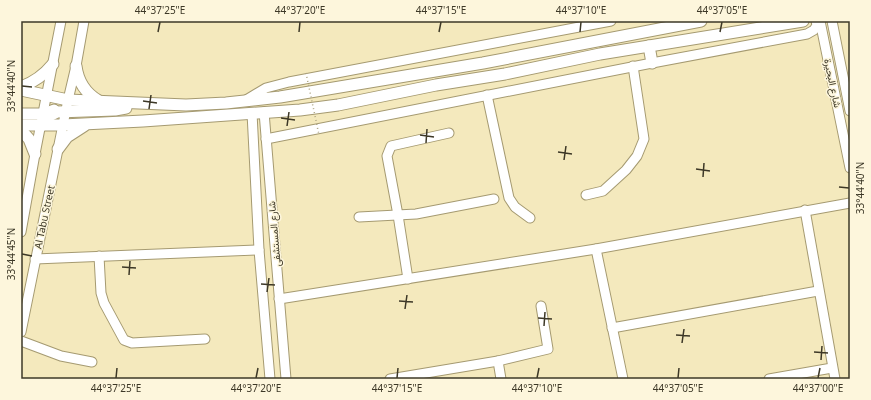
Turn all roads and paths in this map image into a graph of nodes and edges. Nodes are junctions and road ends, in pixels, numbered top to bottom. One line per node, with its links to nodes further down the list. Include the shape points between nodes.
1 (61, 21): 11 (street, Al Tabu Street)
2 (84, 21): 12 (street, Al Tabu Street)
3 (611, 21): 21 (street, via 289,82 266,88)
4 (701, 21): 21 (main road, via 483,64)
5 (803, 21): 9 (main road)
6 (816, 21): 10 (street, via 814,30 807,34)
7 (820, 21): 39 (street, شارع البحيرة)
8 (832, 21): 24 (street, شارع البحيرة)
9 (649, 46): 10 (main road); 25 (main road, via 338,105)
10 (652, 63): 13 (street)
11 (53, 64): 15 (main road, via 35,81); 18 (street, Al Tabu Street)
12 (76, 66): 19 (street, Al Tabu Street); 20 (main road, via 83,87)
13 (633, 66): 17 (street); 42 (street, via 644,139 637,156 626,170 603,191)
14 (306, 73): 35 (path, bridge)
15 (21, 87)
16 (21, 90): 18 (main road)
17 (487, 95): 36 (street); 48 (street, via 509,198 515,207)
18 (46, 96): 19 (main road); 28 (street, Al Tabu Street)
19 (68, 100): 20 (main road); 23 (street, Al Tabu Street); 28 (main road, via 57,109)
20 (99, 101): 22 (main road)
21 (244, 101): 22 (main road, via 186,105)
22 (135, 104): 23 (main road, via 115,110)
23 (65, 111): 31 (street, Al Tabu Street); 32 (main road, via 46,118)
24 (850, 111)
25 (264, 112): 26 (main road); 36 (street, شارع المستشفى)
26 (252, 113): 30 (main road); 40 (street, شارع المستشفى)
27 (21, 114): 28 (main road)
28 (44, 114): 32 (street, Al Tabu Street)
29 (21, 124): 32 (main road)
30 (87, 124): 31 (main road); 37 (main road, via 67,137)
31 (63, 125): 32 (main road); 37 (street, Al Tabu Street)
32 (41, 126): 38 (street, Al Tabu Street)
33 (21, 130): 38 (main road)
34 (449, 133): 46 (street, via 390,146 387,156)
35 (319, 135)
36 (266, 139): 41 (street, شارع المستشفى)
37 (58, 149): 53 (street, Al Tabu Street)
38 (35, 154): 49 (street, Al Tabu Street)
39 (850, 168)
40 (255, 173): 41 (street, via 258,168 263,167); 51 (street, شارع المستشفى)
41 (269, 173): 56 (street, شارع المستشفى)
42 (586, 195)
43 (494, 199): 46 (street)
44 (850, 203): 45 (street)
45 (805, 210): 50 (street); 55 (street)
46 (398, 215): 47 (street); 54 (street)
47 (360, 217)
48 (530, 218)
49 (21, 232)
50 (596, 248): 54 (street); 58 (street)
51 (259, 250): 52 (street); 66 (street, شارع المستشفى)
52 (99, 256): 53 (street); 60 (street, via 101,293 124,340 132,343)
53 (35, 259): 59 (street, Al Tabu Street)
54 (408, 279): 56 (street)
55 (818, 291): 58 (street); 64 (street)
56 (279, 299): 67 (street, شارع المستشفى)
57 (541, 306): 62 (street, via 548,350)
58 (612, 328): 70 (street)
59 (21, 332)
60 (205, 339)
61 (21, 341): 63 (street, via 61,356)
62 (498, 361): 65 (street); 69 (street)
63 (92, 362)
64 (832, 368): 71 (street); 72 (street)
65 (419, 376): 68 (street)
66 (270, 379)
67 (286, 379)
68 (390, 379)
69 (501, 379)
70 (623, 379)
71 (769, 379)
72 (835, 379)

